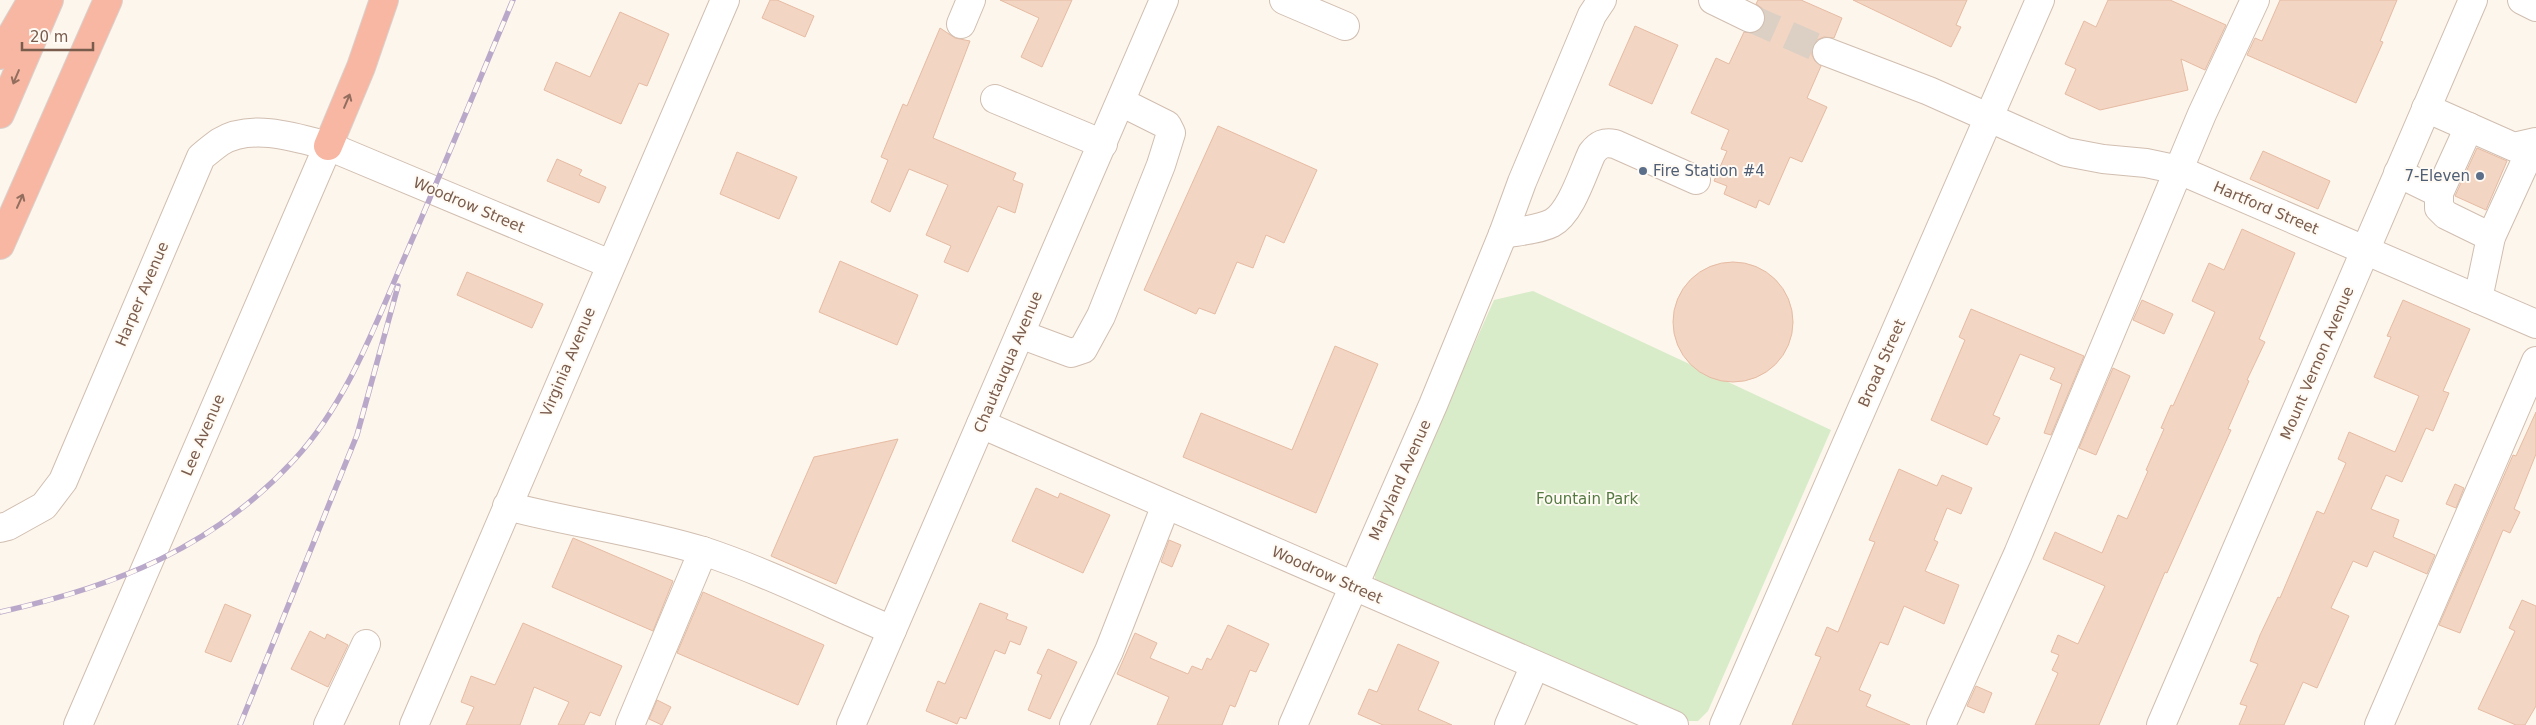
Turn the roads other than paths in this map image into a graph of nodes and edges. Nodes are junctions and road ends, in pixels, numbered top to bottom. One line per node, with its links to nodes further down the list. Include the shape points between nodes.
1 (32, 0): 18 (highway)
2 (49, 0): 22 (highway, one-way to 22)
3 (108, 0): 34 (highway, one-way to 3)
4 (384, 0): 27 (highway, one-way to 4, via 361,67)
5 (725, 0): 36 (street, Virginia Avenue)
6 (1164, 0): 20 (street, Chautauqua Avenue)
7 (1284, 0): 16 (street)
8 (1602, 0): 32 (street, Maryland Avenue, via 1592,15)
9 (1713, 0): 15 (street)
10 (2040, 0): 23 (street, Broad Street)
11 (2254, 0): 28 (street)
12 (2473, 0): 21 (street, Mount Vernon Avenue)
13 (2522, 0): 14 (street)
14 (2536, 7)
15 (1750, 18)
16 (1345, 26)
17 (1827, 52): 23 (street, Hartford Street, via 1930,91)
18 (0, 56)
19 (995, 99): 26 (street)
20 (1121, 102): 26 (street, Chautauqua Avenue); 39 (street, via 1168,125 1171,133 1101,316 1083,349 1071,353)
21 (2426, 108): 24 (street); 29 (street, Mount Vernon Avenue)
22 (0, 114)
23 (1989, 118): 28 (street, Hartford Street, via 2066,152); 59 (street, Broad Street)
24 (2469, 127): 25 (street, via 2514,147); 31 (street)
25 (2535, 142): 33 (street)
26 (1103, 144): 39 (street, Chautauqua Avenue)
27 (328, 146): 36 (street, Woodrow Street); 44 (street, Harper Avenue, via 283,135 246,134 221,141 201,157 63,481 44,506); 50 (street, Lee Avenue)
28 (2179, 170): 35 (street, Hartford Street); 60 (street, via 2022,545)
29 (2398, 173): 31 (street); 35 (street, Mount Vernon Avenue)
30 (1696, 180): 32 (street, via 1606,143 1592,153 1562,215 1553,223)
31 (2439, 193): 33 (street, via 2439,208 2446,216)
32 (1503, 234): 46 (street, Maryland Avenue)
33 (2491, 237): 37 (street)
34 (0, 245)
35 (2365, 250): 37 (street, Hartford Street); 61 (street, Mount Vernon Avenue)
36 (610, 264): 43 (street, Virginia Avenue)
37 (2478, 299): 38 (street, Hartford Street)
38 (2536, 324)
39 (1020, 334): 41 (street, Chautauqua Avenue)
40 (2536, 361): 62 (street)
41 (981, 424): 42 (street, Woodrow Street); 47 (street, Chautauqua Avenue)
42 (1166, 505): 46 (street, Woodrow Street); 55 (street, via 1108,651)
43 (507, 506): 45 (street, via 643,534); 52 (street, Virginia Avenue)
44 (0, 528)
45 (703, 551): 47 (street); 53 (street)
46 (1354, 586): 49 (street, Woodrow Street); 56 (street, Maryland Avenue)
47 (892, 630): 54 (street, Chautauqua Avenue)
48 (366, 644): 51 (street)
49 (1535, 665): 57 (street); 58 (street, Woodrow Street)
50 (78, 725)
51 (328, 725)
52 (414, 725)
53 (630, 725)
54 (851, 725)
55 (1074, 725)
56 (1293, 725)
57 (1509, 725)
58 (1674, 725)
59 (1724, 725)
60 (1941, 725)
61 (2161, 725)
62 (2379, 725)

